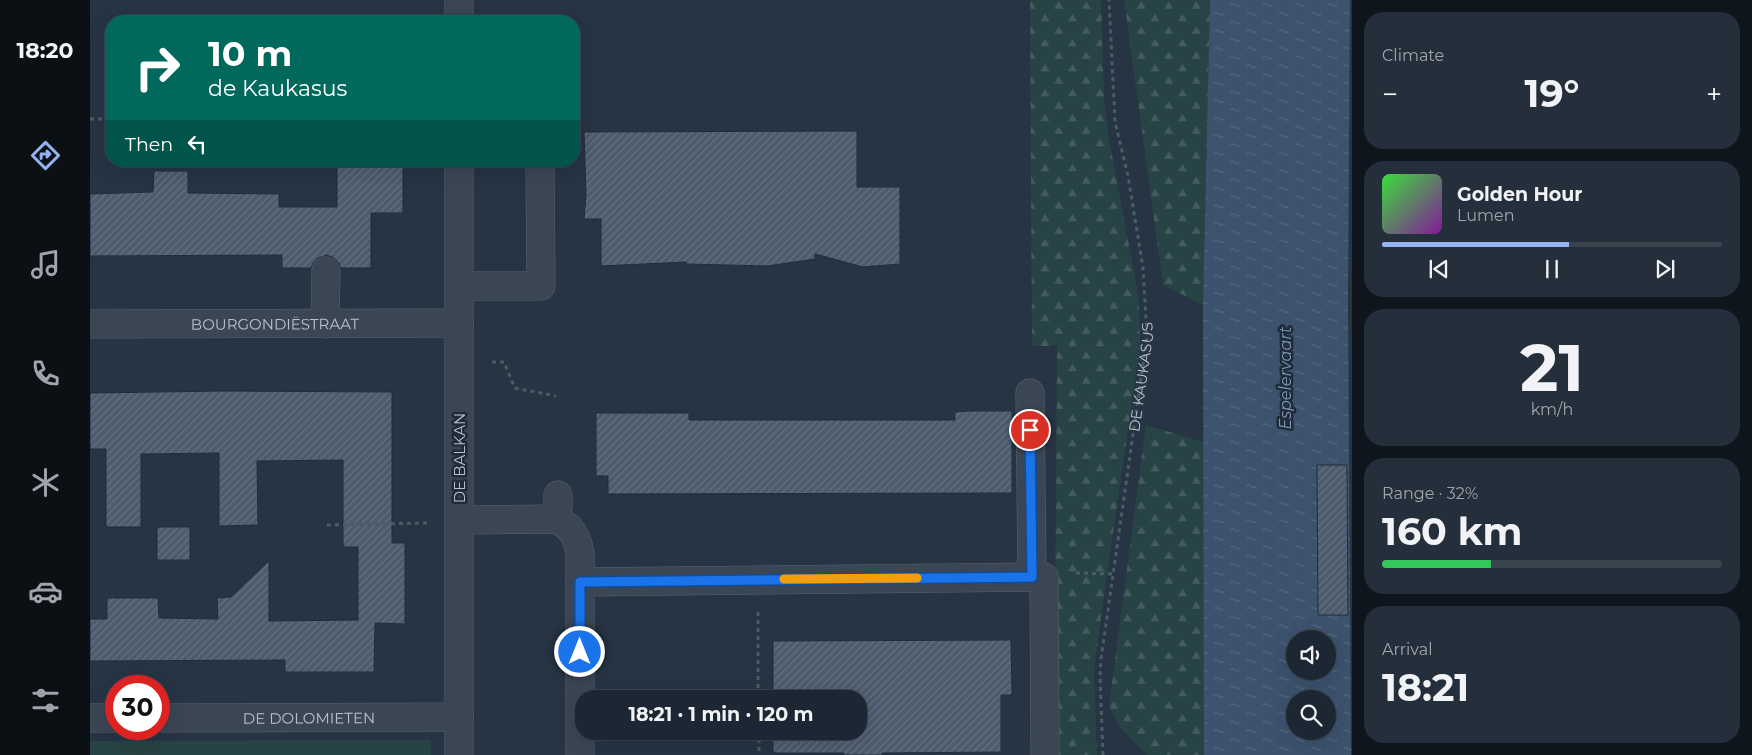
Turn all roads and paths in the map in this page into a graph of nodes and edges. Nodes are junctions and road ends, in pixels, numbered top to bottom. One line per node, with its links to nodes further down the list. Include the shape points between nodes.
1 (459, 0): 3 (street)
2 (1109, 0): 20 (path, DE KAUKASUS, via 1115,122 1128,176 1142,268 1147,336)
3 (459, 15)
4 (105, 118): 5 (path)
5 (90, 119)
6 (459, 167): 9 (street, DE BALKAN)
7 (540, 167): 9 (street, via 541,286)
8 (326, 271): 12 (street)
9 (459, 286): 10 (street, DE BALKAN)
10 (459, 323): 12 (street, BOURGONDIËSTRAAT); 16 (street, DE BALKAN)
11 (90, 324): 12 (street, BOURGONDIËSTRAAT)
12 (326, 324)
13 (494, 362): 15 (path, via 504,362 515,388)
14 (1030, 393): 21 (street)
15 (556, 396)
16 (460, 520): 22 (street, via 556,507 576,537 580,553); 25 (street, DE BALKAN)
17 (422, 524): 18 (path)
18 (327, 525)
19 (1073, 573): 20 (path)
20 (1113, 574): 34 (path, DE KAUKASUS, via 1100,677)
21 (1032, 577): 22 (street); 33 (street, via 1044,577)
22 (580, 582): 31 (street)
23 (758, 608): 24 (path)
24 (758, 690)
25 (459, 717): 28 (street, DE DOLOMIETEN); 30 (street, DE BALKAN)
26 (90, 718): 27 (street)
27 (105, 718)
28 (170, 718)
29 (759, 740): 32 (path)
30 (459, 755)
31 (580, 755)
32 (759, 755)
33 (1045, 755)
34 (1103, 755)

